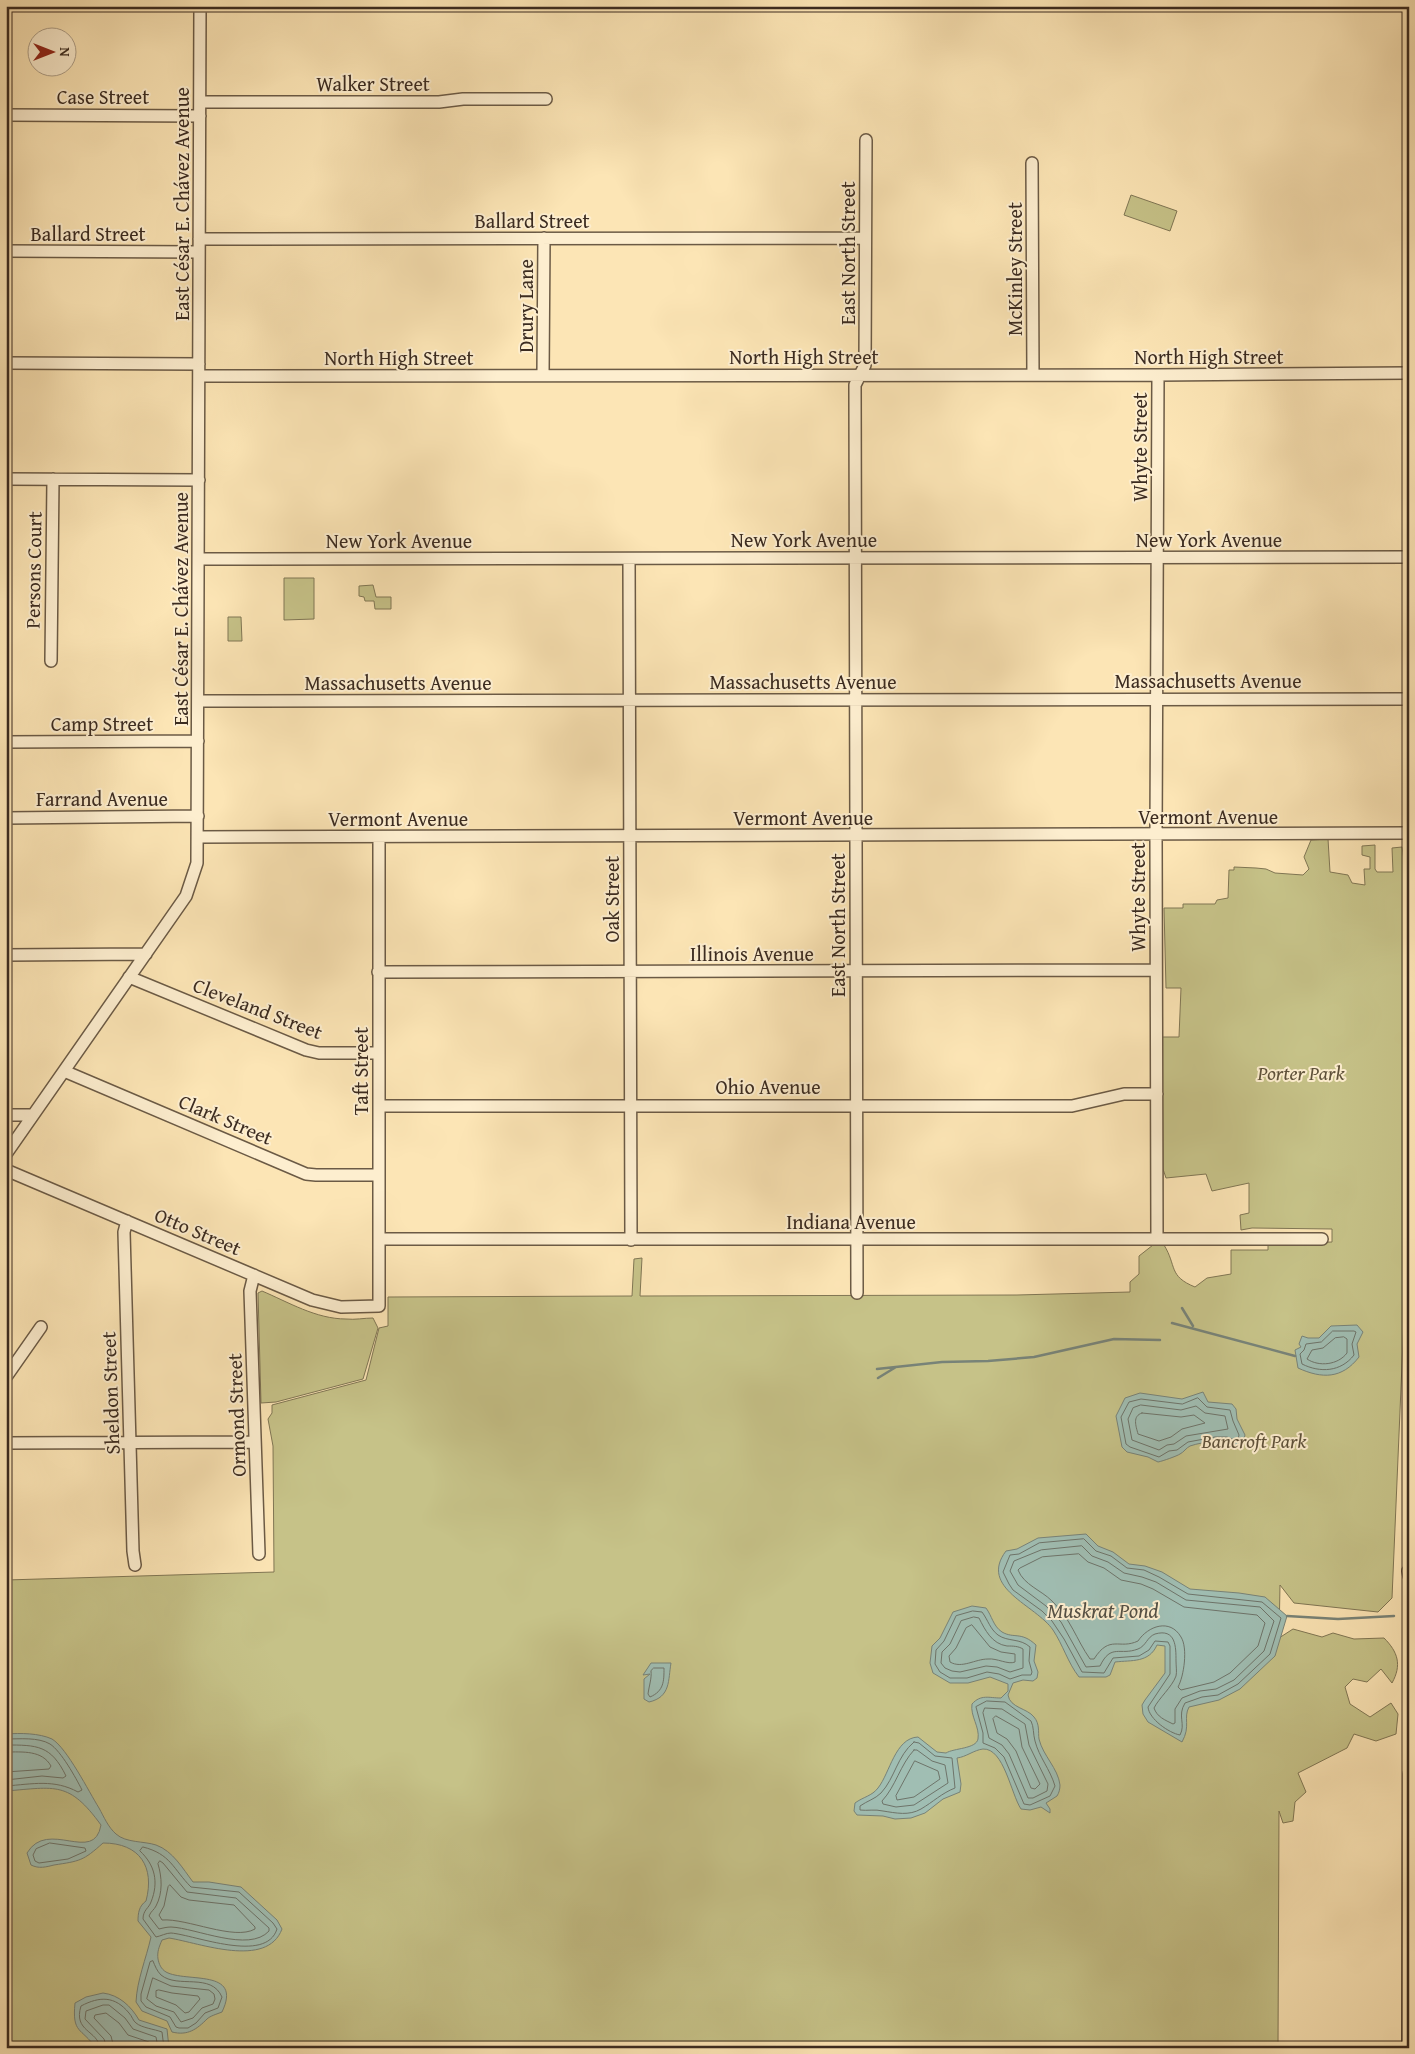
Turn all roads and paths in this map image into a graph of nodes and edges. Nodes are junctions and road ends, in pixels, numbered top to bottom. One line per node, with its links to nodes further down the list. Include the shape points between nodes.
1 (200, 6): 3 (street, East César E. Chávez Avenue)
2 (546, 99): 3 (street, Walker Street)
3 (200, 102): 5 (street, East César E. Chávez Avenue)
4 (6, 115): 5 (street, Case Street)
5 (200, 116): 10 (street, East César E. Chávez Avenue)
6 (866, 140): 9 (street, East North Street)
7 (1032, 163): 18 (street, McKinley Street)
8 (544, 238): 9 (street, Ballard Street); 10 (street, Ballard Street); 16 (street, Drury Lane)
9 (865, 238): 17 (street, East North Street, via 865,365)
10 (199, 239): 12 (street, East César E. Chávez Avenue)
11 (6, 252): 12 (street, Ballard Street)
12 (199, 252): 14 (street, East César E. Chávez Avenue)
13 (6, 363): 14 (street)
14 (199, 364): 20 (street, East César E. Chávez Avenue)
15 (1409, 373): 19 (street, North High Street)
16 (543, 375): 17 (street, North High Street); 20 (street, North High Street)
17 (860, 375): 18 (street, North High Street); 26 (street, East North Street, via 855,385)
18 (1033, 375): 19 (street, North High Street)
19 (1158, 375): 27 (street, Whyte Street)
20 (199, 376): 23 (street, East César E. Chávez Avenue)
21 (6, 479): 22 (street)
22 (53, 479): 23 (street); 29 (street, Persons Court)
23 (199, 480): 28 (street, East César E. Chávez Avenue)
24 (1409, 557): 27 (street, New York Avenue)
25 (629, 558): 26 (street, New York Avenue); 28 (street, New York Avenue); 33 (street, Oak Street)
26 (856, 558): 27 (street, New York Avenue); 31 (street, East North Street)
27 (1157, 558): 30 (street, Whyte Street)
28 (199, 559): 34 (street, East César E. Chávez Avenue)
29 (51, 661)
30 (1156, 698): 31 (street, Massachusetts Avenue); 32 (street, Massachusetts Avenue); 40 (street, Whyte Street)
31 (855, 699): 33 (street, Massachusetts Avenue); 42 (street, East North Street)
32 (1409, 699)
33 (630, 700): 34 (street, Massachusetts Avenue); 41 (street, Oak Street)
34 (198, 701): 35 (street, East César E. Chávez Avenue)
35 (198, 741): 36 (street, Camp Street); 37 (street, East César E. Chávez Avenue)
36 (6, 742)
37 (198, 816): 38 (street, Farrand Avenue); 43 (street, East César E. Chávez Avenue)
38 (6, 818)
39 (1409, 833): 40 (street, Vermont Avenue)
40 (1156, 835): 42 (street, Vermont Avenue); 47 (street, Whyte Street)
41 (630, 836): 42 (street, Vermont Avenue); 44 (street, Vermont Avenue); 50 (street, Oak Street)
42 (856, 836): 48 (street, East North Street)
43 (198, 837): 44 (street, Vermont Avenue); 45 (street, East César E. Chávez Avenue, via 197,863 186,896)
44 (378, 837): 49 (street, Taft Street)
45 (146, 954): 46 (street); 51 (street, East César E. Chávez Avenue)
46 (6, 955)
47 (1156, 970): 48 (street, Illinois Avenue); 54 (street, Whyte Street)
48 (856, 971): 50 (street, Illinois Avenue); 56 (street, East North Street)
49 (378, 972): 50 (street, Illinois Avenue); 52 (street, Taft Street)
50 (630, 972): 55 (street, Oak Street)
51 (129, 978): 52 (street, Cleveland Street, via 306,1050); 53 (street, East César E. Chávez Avenue)
52 (378, 1053): 57 (street, Taft Street)
53 (64, 1071): 59 (street, East César E. Chávez Avenue); 62 (street, Clark Street, via 306,1174)
54 (1156, 1094): 56 (street, Ohio Avenue, via 1124,1094 1072,1106); 65 (street, Whyte Street)
55 (631, 1105): 56 (street, Ohio Avenue); 57 (street, Ohio Avenue); 67 (street, Oak Street)
56 (856, 1105): 68 (street, East North Street)
57 (379, 1106): 62 (street, Taft Street)
58 (6, 1115): 59 (street)
59 (33, 1115): 60 (street, East César E. Chávez Avenue)
60 (6, 1154)
61 (6, 1170): 63 (street, Otto Street)
62 (379, 1175): 64 (street, Taft Street)
63 (127, 1221): 69 (street, Otto Street); 74 (street, Sheldon Street, via 124,1232)
64 (379, 1239): 67 (street, Indiana Avenue); 71 (street, Taft Street)
65 (1156, 1239): 66 (street, Indiana Avenue); 68 (street, Indiana Avenue)
66 (1322, 1239)
67 (631, 1240): 68 (street, Indiana Avenue)
68 (857, 1240): 70 (street, East North Street)
69 (254, 1275): 71 (street, Otto Street, via 327,1305); 75 (street, Ormond Street, via 250,1291)
70 (857, 1293)
71 (379, 1306)
72 (42, 1326): 73 (street)
73 (6, 1377)
74 (130, 1442): 75 (street); 76 (street); 78 (street, Sheldon Street)
75 (255, 1442): 77 (street, Ormond Street)
76 (6, 1443)
77 (259, 1554)
78 (135, 1565)
79 (1408, 1571): 80 (street)
80 (1409, 1576)
81 (1409, 1774): 82 (street)
82 (1408, 2048)

